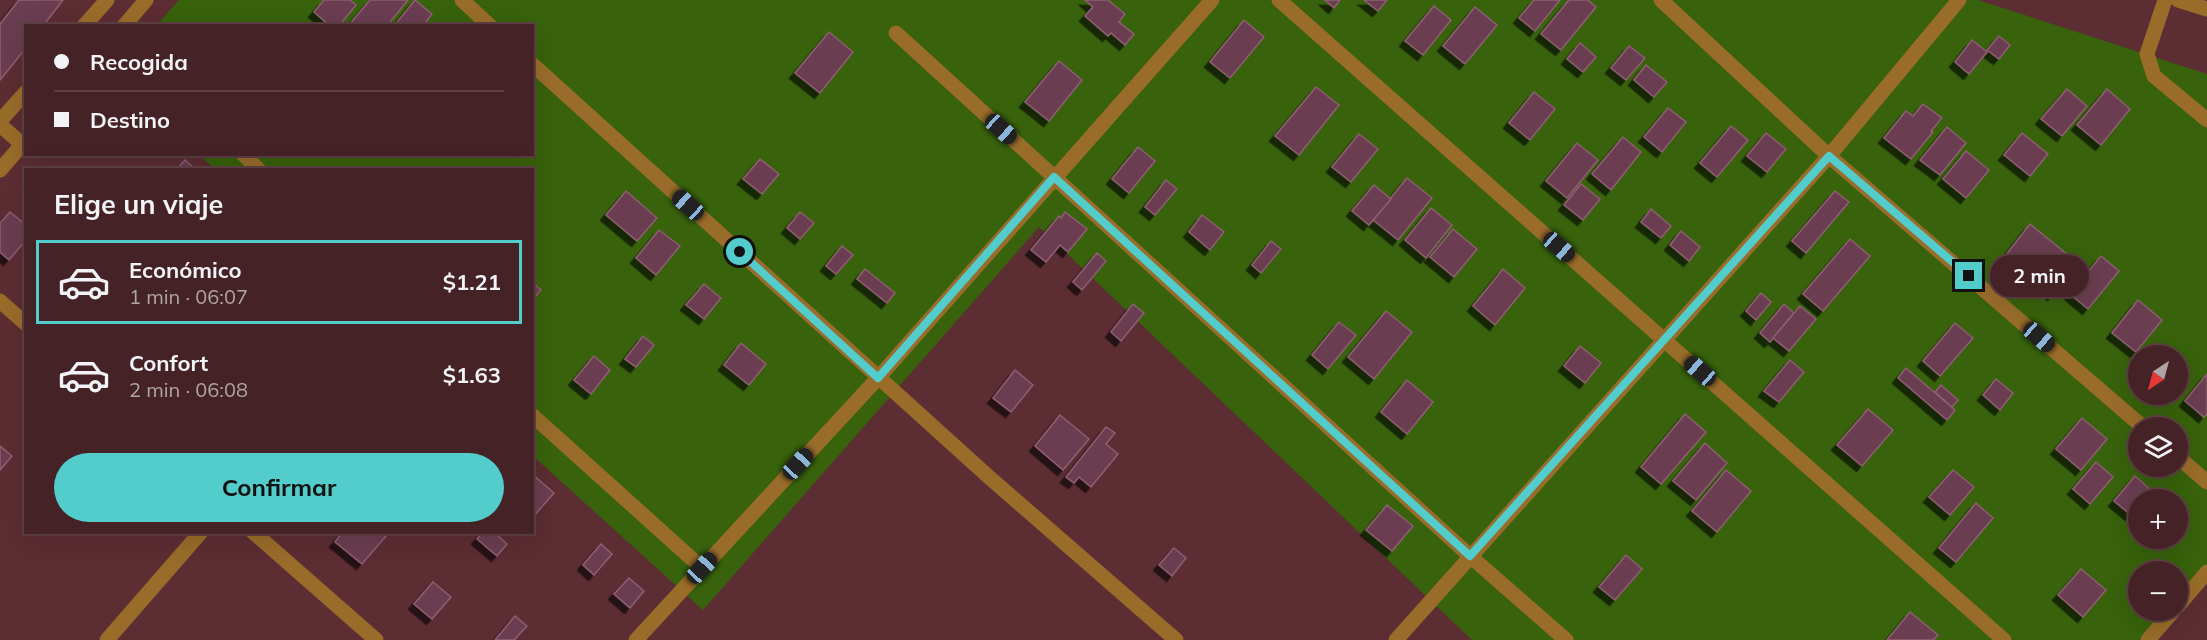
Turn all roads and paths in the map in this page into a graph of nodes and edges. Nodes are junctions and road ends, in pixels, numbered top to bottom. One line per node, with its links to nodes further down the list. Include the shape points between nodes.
1 (107, 0): 11 (street)
2 (146, 0): 12 (street)
3 (462, 0): 13 (street)
4 (1212, 0): 24 (street)
5 (1279, 0): 27 (street)
6 (1661, 0): 21 (street)
7 (1959, 0): 21 (street)
8 (2165, 0): 17 (street, via 2147,54 2154,76)
9 (2178, 0): 10 (street)
10 (2207, 9)
11 (90, 24)
12 (126, 24)
13 (488, 24)
14 (896, 33): 24 (street)
15 (534, 66): 28 (street)
16 (24, 94): 18 (street)
17 (2207, 120)
18 (0, 123): 19 (street)
19 (24, 142): 23 (street)
20 (245, 156): 22 (street)
21 (1829, 156): 27 (street); 30 (street)
22 (258, 168)
23 (0, 170)
24 (1054, 177): 28 (street); 35 (street)
25 (0, 301): 26 (street)
26 (24, 322)
27 (1664, 339): 35 (street); 46 (street)
28 (878, 378): 36 (street); 43 (street)
29 (534, 417): 36 (street)
30 (2131, 417)
31 (2188, 466): 32 (street)
32 (2207, 482)
33 (199, 534): 40 (street)
34 (255, 534): 41 (street)
35 (1470, 556): 44 (street); 45 (street)
36 (702, 568): 42 (street)
37 (2207, 572): 38 (street)
38 (2188, 594)
39 (2164, 621): 47 (street)
40 (107, 640)
41 (376, 640)
42 (636, 640)
43 (1176, 640)
44 (1396, 640)
45 (1566, 640)
46 (2004, 640)
47 (2148, 640)

